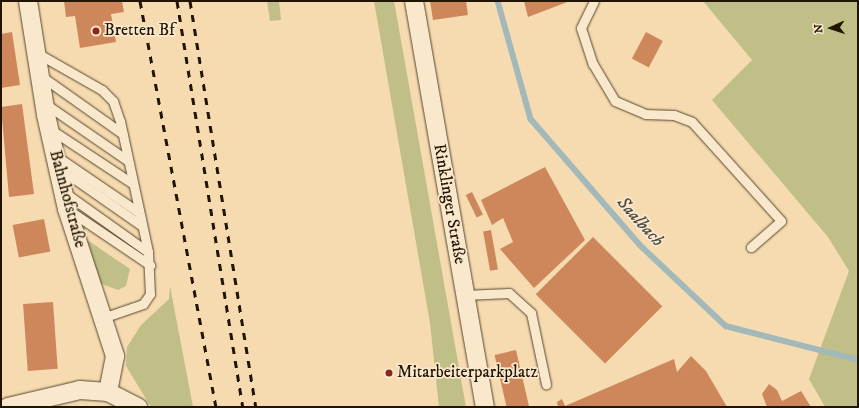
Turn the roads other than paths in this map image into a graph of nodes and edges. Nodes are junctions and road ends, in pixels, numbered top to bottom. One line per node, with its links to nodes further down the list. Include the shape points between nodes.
1 (28, 1): 4 (street, Bahnhofstraße)
2 (414, 1): 19 (street, Rinklinger Straße)
3 (594, 1): 16 (lane, via 580,28 593,64 614,101 645,114 674,115 692,122 781,221)
4 (37, 53): 5 (street, Bahnhofstraße); 8 (lane, via 113,101)
5 (40, 76): 6 (street, Bahnhofstraße); 8 (lane)
6 (44, 103): 7 (street, Bahnhofstraße); 9 (lane)
7 (49, 128): 10 (street, Bahnhofstraße); 11 (lane)
8 (123, 134): 9 (lane)
9 (127, 160): 11 (lane)
10 (56, 161): 12 (street, Bahnhofstraße); 14 (lane); 15 (lane)
11 (132, 183): 14 (lane)
12 (62, 191): 13 (street, Bahnhofstraße); 17 (lane)
13 (67, 209): 18 (lane); 20 (street, Bahnhofstraße)
14 (138, 212): 15 (lane)
15 (142, 226): 17 (lane)
16 (752, 248)
17 (148, 252): 18 (lane)
18 (150, 265): 20 (lane, via 150,294 143,304)
19 (465, 295): 21 (lane, via 509,293 532,313); 26 (street, Rinklinger Straße)
20 (102, 318): 22 (street, Bahnhofstraße, via 115,356)
21 (546, 384)
22 (108, 392): 23 (street, via 80,390); 25 (street)
23 (35, 403): 24 (street)
24 (8, 407)
25 (138, 407)
26 (485, 407)

